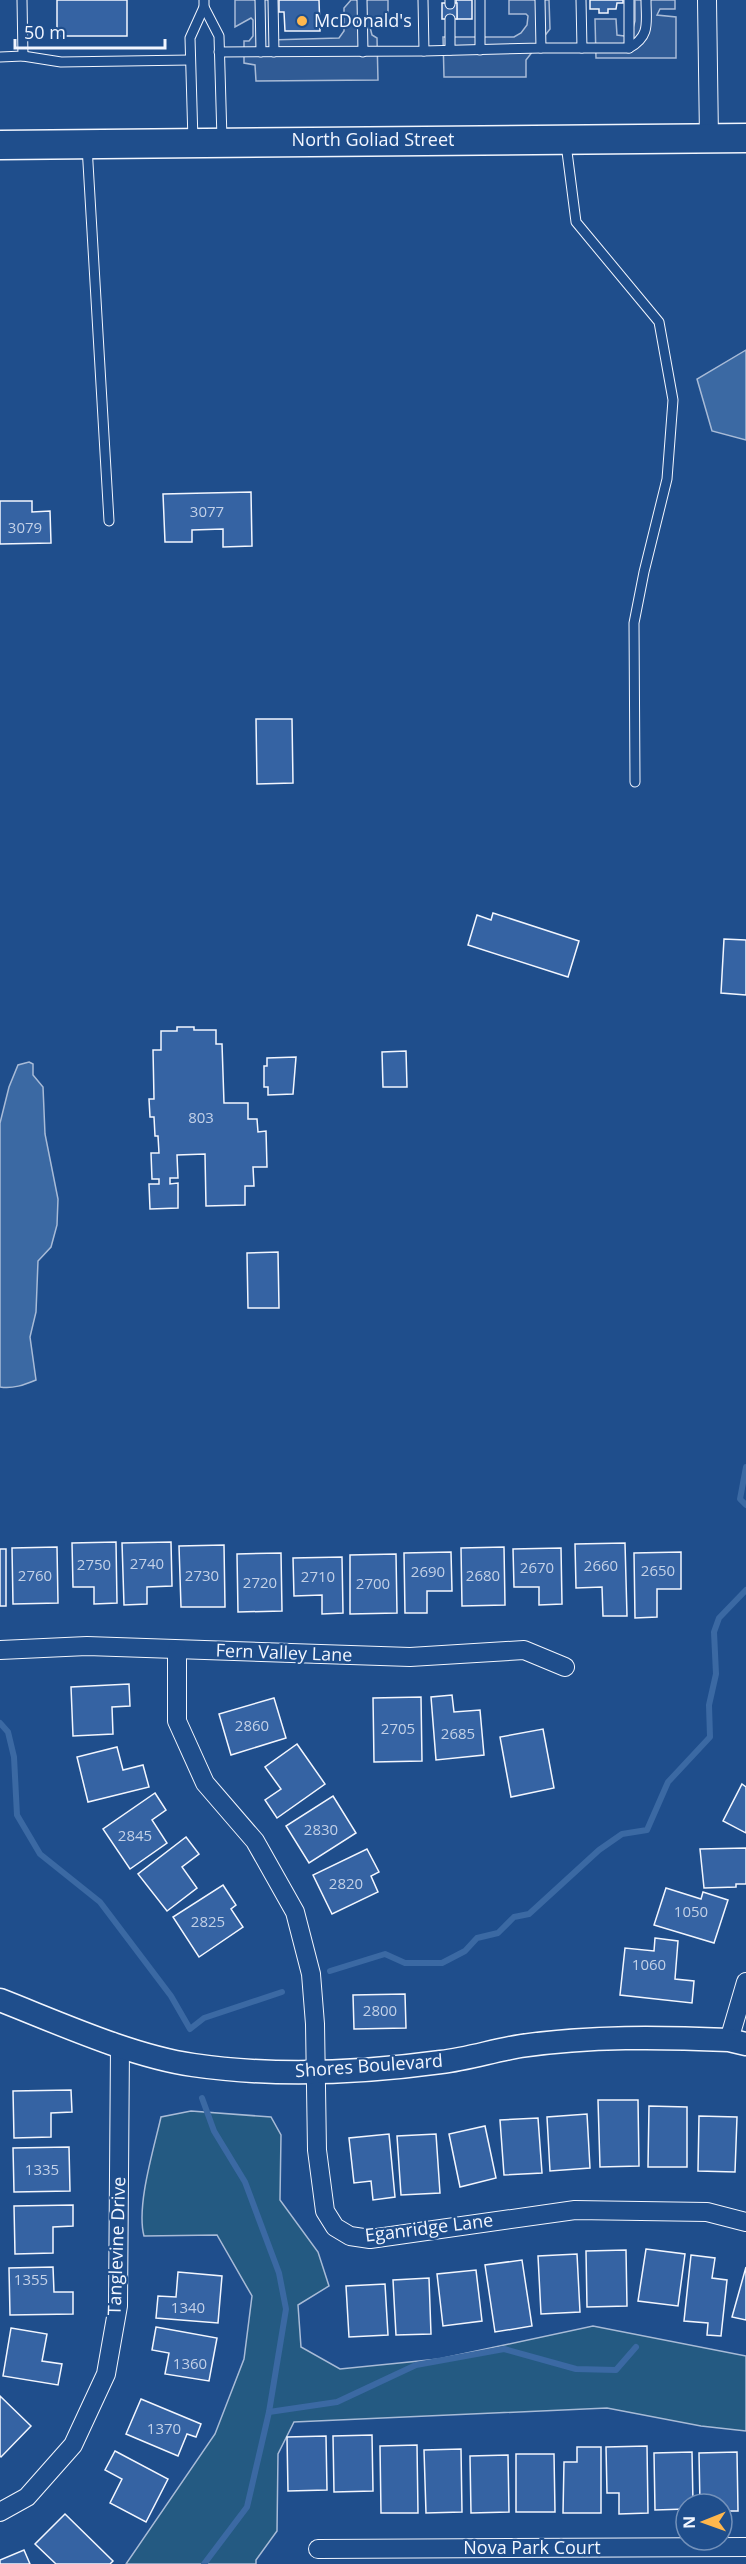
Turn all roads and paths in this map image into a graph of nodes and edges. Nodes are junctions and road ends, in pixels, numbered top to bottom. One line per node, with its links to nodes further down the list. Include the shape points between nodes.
1 (22, 0): 24 (lane)
2 (260, 0): 21 (lane)
3 (273, 0): 22 (lane)
4 (423, 0): 19 (lane)
5 (480, 0): 18 (lane)
6 (540, 0): 14 (lane)
7 (581, 0): 15 (lane)
8 (629, 0): 16 (lane)
9 (646, 0): 16 (lane, via 645,35)
10 (707, 0): 27 (street)
11 (361, 1): 23 (lane)
12 (204, 4): 20 (lane, via 219,36); 26 (lane, via 190,38)
13 (450, 19): 17 (lane)
14 (541, 48): 15 (lane); 18 (lane)
15 (582, 48): 16 (lane)
16 (629, 48)
17 (450, 50): 18 (lane); 19 (lane)
18 (480, 50)
19 (424, 51): 23 (lane)
20 (219, 52): 21 (lane); 31 (lane)
21 (261, 52): 22 (lane)
22 (274, 52): 23 (lane)
23 (363, 52)
24 (23, 56): 25 (lane); 26 (lane, via 61,62)
25 (0, 57)
26 (190, 60): 30 (lane)
27 (709, 138): 28 (main road, North Goliad Street); 29 (main road, North Goliad Street)
28 (746, 138)
29 (566, 139): 31 (main road, North Goliad Street); 35 (lane, via 576,222 659,322 673,400 667,479 634,623)
30 (193, 141): 31 (main road, North Goliad Street); 32 (main road, North Goliad Street)
31 (222, 141)
32 (87, 143): 33 (main road, North Goliad Street); 34 (lane)
33 (0, 145)
34 (110, 520)
35 (635, 782)
36 (0, 1650): 37 (street, Fern Valley Lane, via 87,1646)
37 (177, 1650): 38 (street, Fern Valley Lane, via 410,1656 524,1650); 43 (street, Eganridge Lane, via 177,1720 205,1783 255,1841 295,1912 311,1974)
38 (565, 1667)
39 (746, 1982): 41 (street)
40 (0, 2000): 42 (street, Shores Boulevard)
41 (738, 2042): 43 (street, Shores Boulevard, via 602,2038 520,2046 443,2062)
42 (120, 2046): 43 (street, Shores Boulevard, via 192,2065); 45 (street, Tanglevine Drive, via 118,2306 106,2374 73,2445 27,2497)
43 (316, 2073): 44 (street, Eganridge Lane, via 317,2150 325,2211 335,2227 350,2236 370,2239 575,2210 707,2212)
44 (746, 2222)
45 (0, 2512)
46 (746, 2547): 47 (street, Nova Park Court)
47 (318, 2549)

